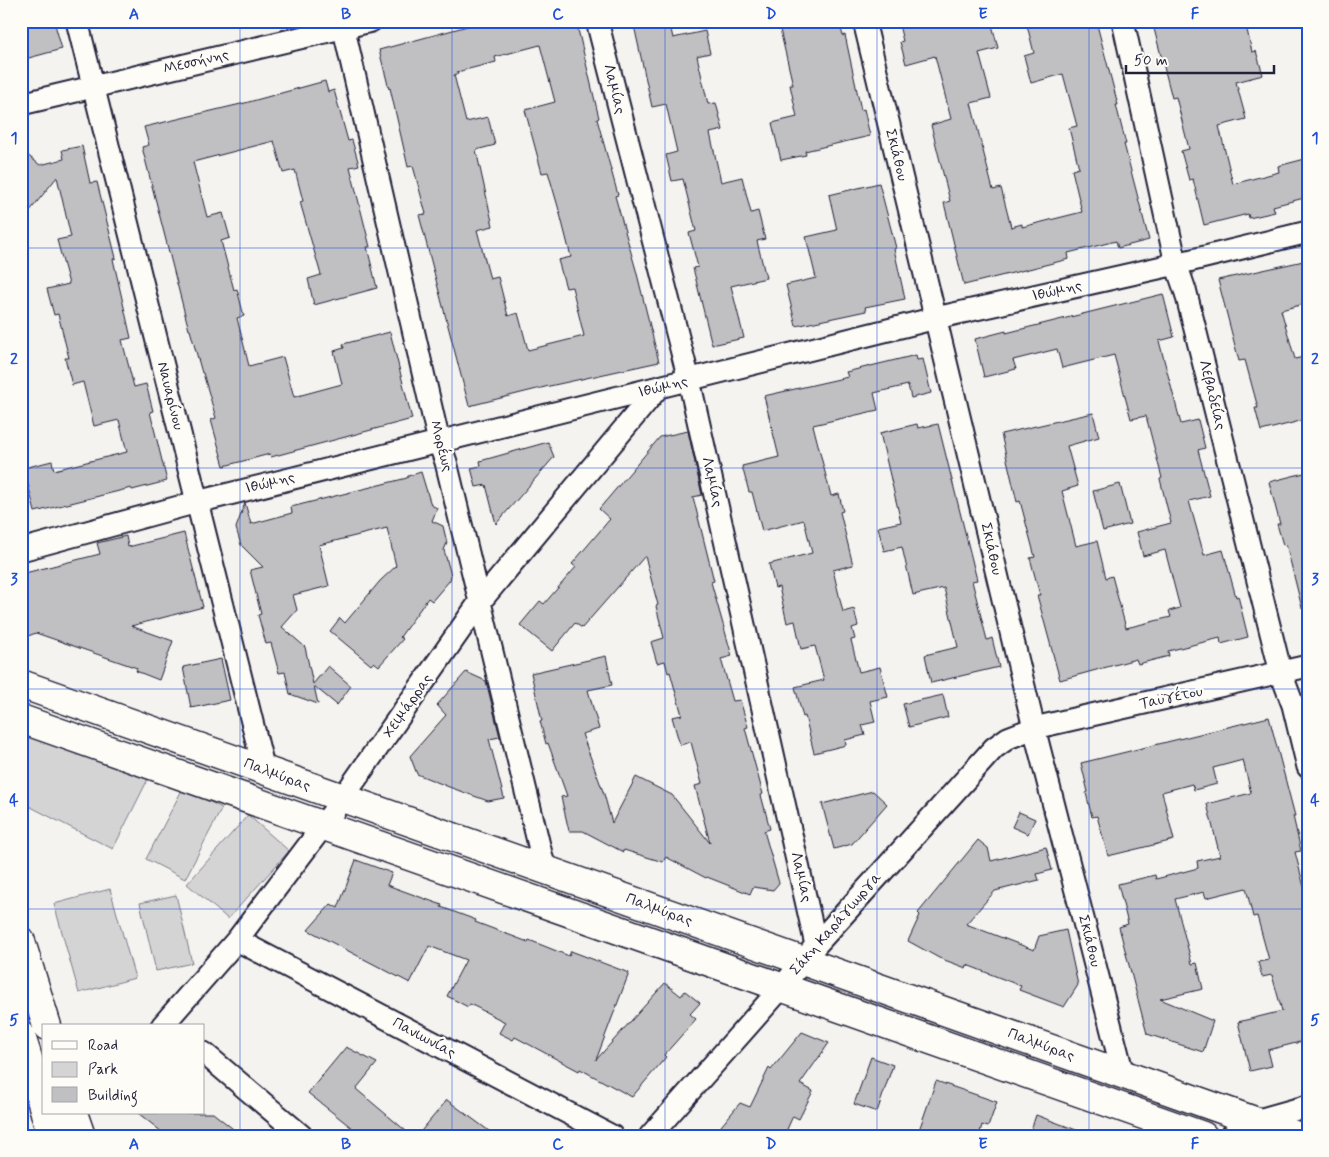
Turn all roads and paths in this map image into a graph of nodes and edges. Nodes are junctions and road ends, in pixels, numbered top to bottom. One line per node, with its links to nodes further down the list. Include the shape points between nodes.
1 (78, 21): 7 (street, Ναυαρίνου)
2 (371, 21): 6 (street, Μεσσήνης)
3 (597, 21): 12 (street, Λαμίας)
4 (864, 21): 11 (street, Σκιάθου)
5 (1123, 21): 10 (street, Λεβαδείας)
6 (343, 24): 7 (street, Μεσσήνης); 14 (street, Μορέως)
7 (93, 87): 8 (street, Μεσσήνης); 15 (street, Ναυαρίνου)
8 (21, 104)
9 (1308, 232): 10 (street, Ιθώμης)
10 (1176, 264): 11 (street, Ιθώμης); 19 (street, Λεβαδείας)
11 (936, 318): 12 (street, Ιθώμης); 22 (street, Σκιάθου)
12 (689, 380): 13 (street, Ιθώμης); 30 (street, Λαμίας)
13 (657, 388): 14 (street, Ιθώμης); 17 (street, Χειμάρρας)
14 (440, 442): 15 (street, Ιθώμης); 17 (street, Μορέως)
15 (197, 502): 16 (street, Ιθώμης); 24 (street, Ναυαρίνου)
16 (21, 550)
17 (479, 603): 25 (street, Χειμάρρας); 27 (street, Μορέως)
18 (1308, 666): 19 (street, Ταϋγέτου)
19 (1282, 673): 22 (street, Ταϋγέτου); 23 (street, Λεβαδείας, via 1294,705)
20 (21, 684): 24 (main road, Παλμύρας)
21 (21, 719): 26 (main road)
22 (1034, 728): 30 (street, Σάκη Καράγιωργα, via 1008,738 994,748); 36 (street, Σκιάθου)
23 (1308, 766)
24 (264, 770): 25 (main road, Παλμύρας)
25 (344, 798): 26 (street, Χειμάρρας); 27 (main road, Παλμύρας)
26 (323, 826): 28 (street, Χειμάρρας); 31 (main road)
27 (546, 870): 30 (main road, Παλμύρας)
28 (237, 940): 33 (street, Χειμάρρας); 43 (street, Πανιωνίας)
29 (21, 942): 32 (main road)
30 (810, 953): 31 (street, Σάκη Καράγιωργα); 36 (main road, Παλμύρας)
31 (782, 988): 44 (street, Σάκη Καράγιωργα); 45 (main road)
32 (46, 1024)
33 (166, 1024)
34 (21, 1036): 37 (main road)
35 (205, 1054): 42 (street)
36 (1123, 1074): 40 (main road, Παλμύρας)
37 (38, 1103)
38 (1308, 1106): 40 (street)
39 (43, 1114): 41 (main road)
40 (1255, 1121): 46 (street); 47 (main road, Παλμύρας)
41 (52, 1136)
42 (302, 1136)
43 (612, 1136)
44 (650, 1136)
45 (1203, 1136)
46 (1231, 1136)
47 (1297, 1136)

